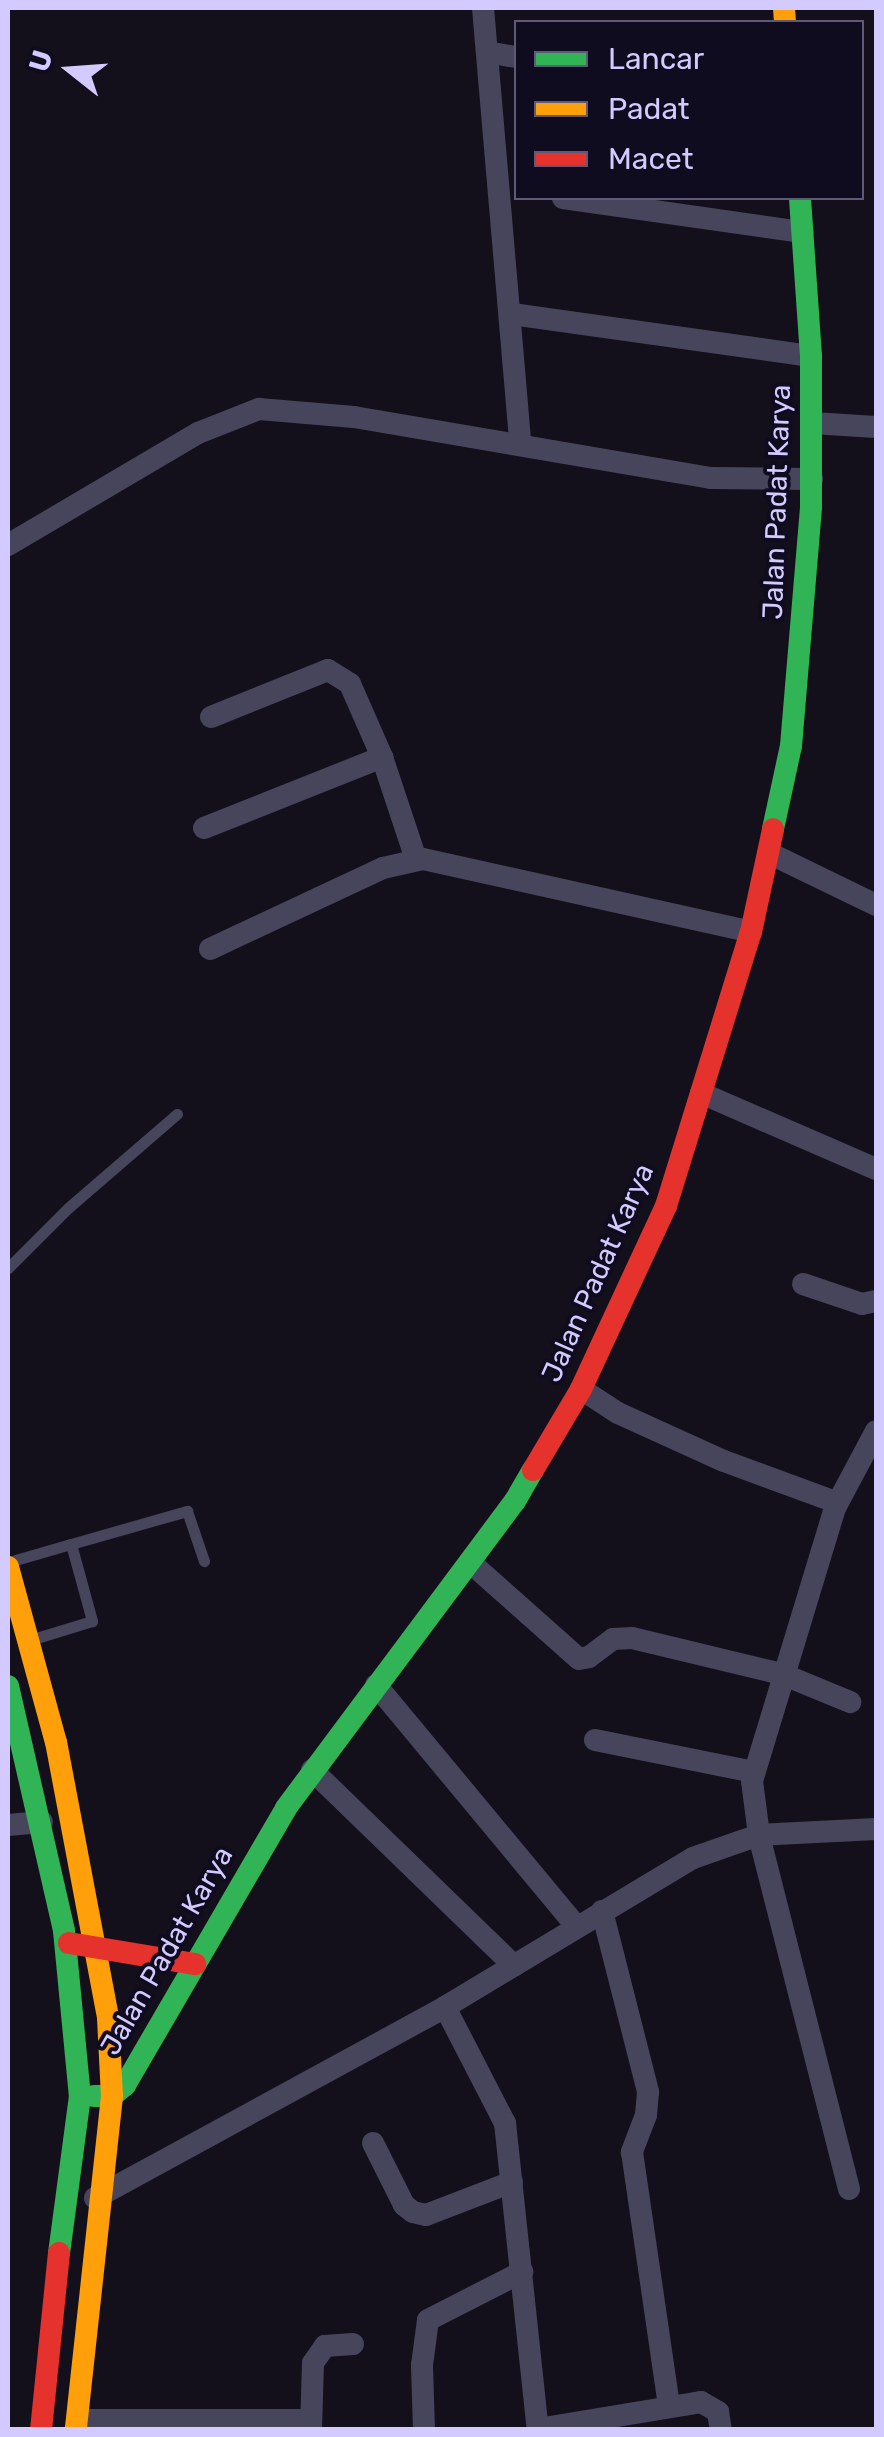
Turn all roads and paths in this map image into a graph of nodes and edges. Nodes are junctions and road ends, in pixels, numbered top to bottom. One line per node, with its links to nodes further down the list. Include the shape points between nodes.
1 (483, 8): 2 (street)
2 (488, 52): 3 (street); 4 (street)
3 (514, 57)
4 (508, 190): 8 (street)
5 (577, 200): 7 (street)
6 (800, 200): 7 (street, Jalan Padat Karya)
7 (802, 232): 9 (street, Jalan Padat Karya)
8 (512, 314): 9 (street); 12 (street)
9 (811, 356): 10 (street, Jalan Padat Karya)
10 (812, 423): 11 (street); 13 (street, Jalan Padat Karya)
11 (876, 427)
12 (520, 444): 13 (street, via 711,478); 14 (street, via 260,409 198,434)
13 (812, 479): 18 (street, Jalan Padat Karya, via 793,726)
14 (8, 545)
15 (212, 717): 16 (street, via 328,670 350,684)
16 (382, 757): 17 (street); 19 (street)
17 (204, 828)
18 (771, 854): 20 (street); 21 (street, Jalan Padat Karya)
19 (416, 859): 21 (street); 22 (street)
20 (876, 905)
21 (751, 932): 23 (street, Jalan Padat Karya)
22 (210, 949)
23 (701, 1093): 25 (street); 29 (street, Jalan Padat Karya, via 660,1221)
24 (178, 1114): 26 (lane)
25 (876, 1169)
26 (8, 1268)
27 (803, 1284): 28 (street, via 862,1304)
28 (876, 1301)
29 (581, 1389): 31 (street, via 738,1468); 35 (street, Jalan Padat Karya)
30 (876, 1431): 31 (street)
31 (838, 1503): 37 (street)
32 (71, 1544): 33 (lane, via 187,1511); 34 (lane); 36 (lane, via 92,1620)
33 (204, 1561)
34 (8, 1564): 36 (street)
35 (472, 1564): 37 (street, via 579,1659 620,1637); 38 (street, Jalan Padat Karya)
36 (27, 1641): 52 (street, via 56,1742)
37 (782, 1674): 40 (street); 44 (street)
38 (376, 1685): 43 (street, Jalan Padat Karya); 50 (street)
39 (8, 1686): 42 (street)
40 (850, 1702)
41 (595, 1740): 44 (street)
42 (17, 1755): 45 (street)
43 (312, 1770): 53 (street, Jalan Padat Karya); 54 (street)
44 (753, 1772): 48 (street)
45 (42, 1822): 46 (street); 51 (street)
46 (8, 1826)
47 (876, 1829): 48 (street)
48 (759, 1834): 49 (street, via 693,1858); 60 (street)
49 (602, 1911): 50 (street); 67 (street, via 648,2092 632,2152)
50 (576, 1926): 54 (street)
51 (65, 1943): 52 (street); 56 (street)
52 (92, 1948): 53 (street); 57 (street, via 108,2018)
53 (194, 1964): 57 (street, Jalan Padat Karya, via 150,2047)
54 (514, 1966): 55 (street)
55 (445, 2007): 59 (street, via 500,2112); 61 (street)
56 (80, 2096): 57 (street, Jalan Padat Karya); 62 (street)
57 (112, 2096): 61 (street)
58 (373, 2144): 59 (street, via 413,2212 426,2215)
59 (512, 2182): 63 (street)
60 (850, 2189)
61 (100, 2197): 62 (street); 66 (street)
62 (64, 2206): 65 (street)
63 (522, 2272): 70 (street); 72 (street, via 428,2320)
64 (354, 2344): 69 (street, via 325,2346 317,2356)
65 (46, 2390): 66 (street); 71 (street)
66 (80, 2394): 68 (street)
67 (669, 2406): 70 (street); 73 (street, via 712,2404)
68 (77, 2425): 69 (street)
69 (310, 2425)
70 (538, 2429)
71 (40, 2430)
72 (424, 2430)
73 (720, 2430)

